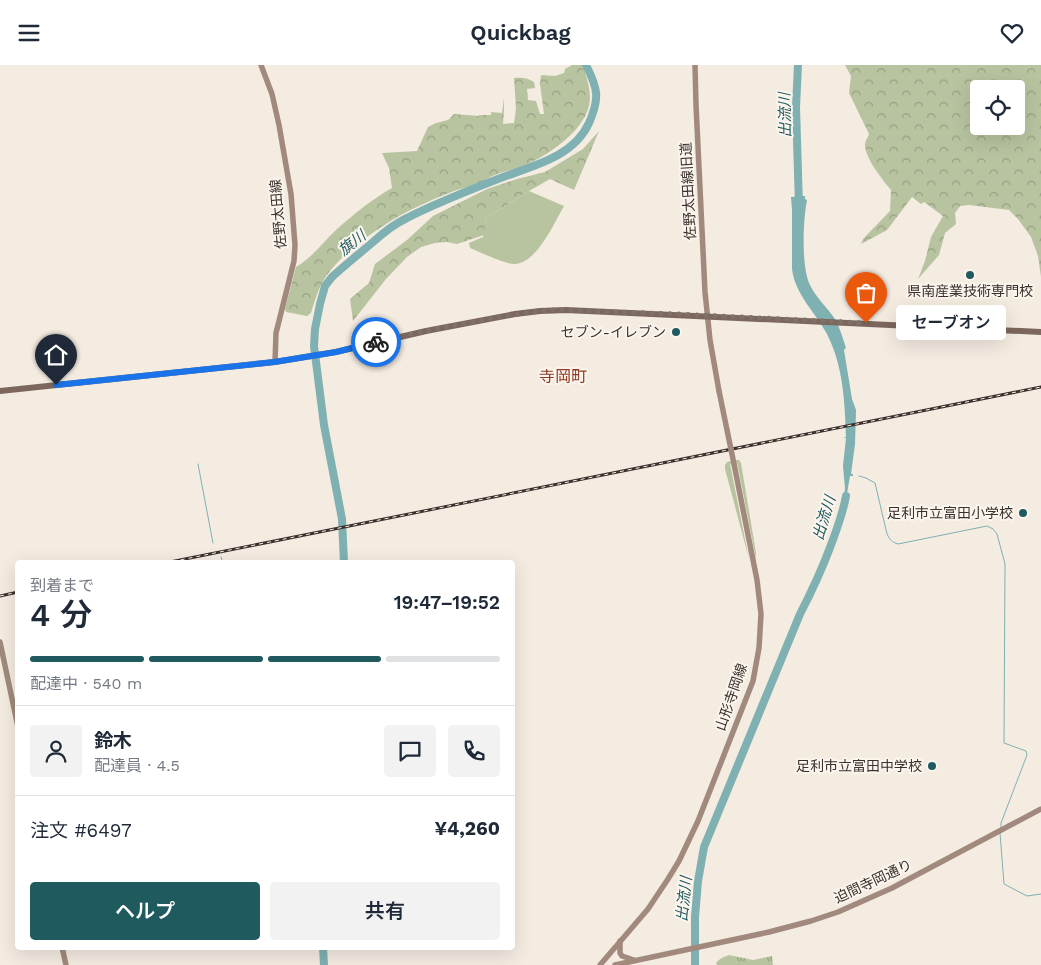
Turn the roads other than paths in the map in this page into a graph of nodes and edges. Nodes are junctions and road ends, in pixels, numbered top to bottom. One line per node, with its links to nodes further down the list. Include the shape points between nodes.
1 (261, 65): 5 (main road, 佐野太田線, via 279,125 291,195 295,245 276,333)
2 (695, 65): 3 (main road, 佐野太田線旧道)
3 (707, 316): 4 (main road); 5 (main road, via 554,310 520,313); 10 (main road, 山形寺岡線, bridge, via 758,580 761,613 759,648 753,681 690,839 658,895)
4 (1041, 332)
5 (278, 362): 6 (main road)
6 (0, 391)
7 (0, 642): 8 (main road)
8 (15, 713)
9 (1041, 809): 12 (main road, 迫間寺岡通り, via 864,901 769,932)
10 (620, 941): 12 (main road, via 622,956); 14 (main road, 山形寺岡線)
11 (63, 950): 13 (main road)
12 (636, 961): 15 (main road)
13 (66, 965)
14 (600, 965)
15 (615, 965)

